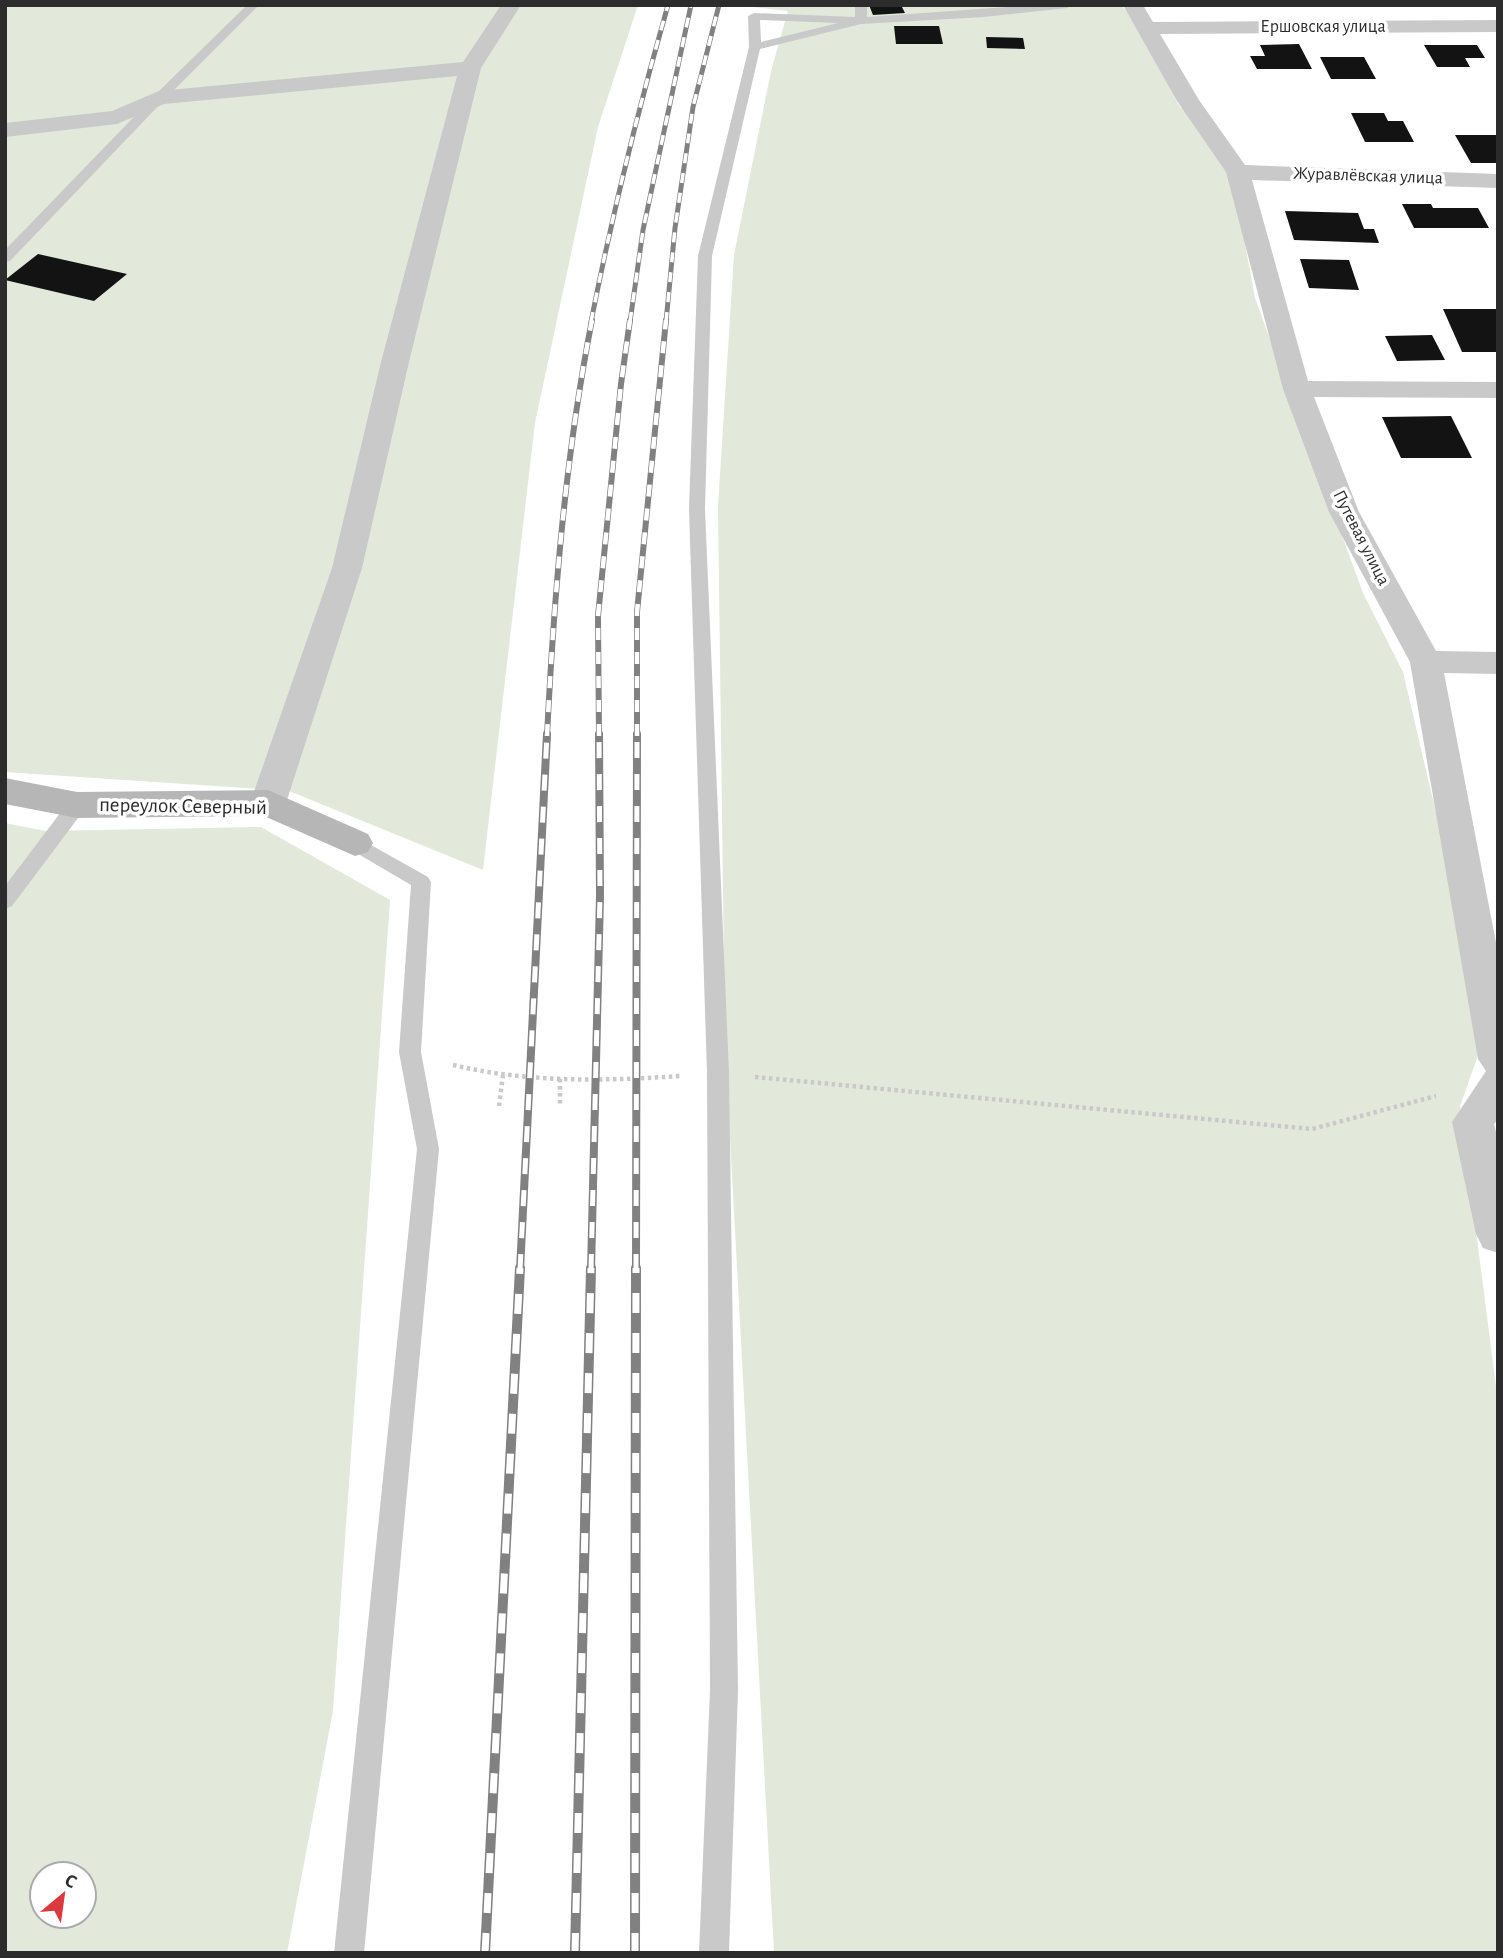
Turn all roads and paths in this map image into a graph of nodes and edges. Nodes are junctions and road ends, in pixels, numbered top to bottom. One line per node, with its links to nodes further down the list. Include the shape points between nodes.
1 (254, 5): 10 (lane)
2 (512, 5): 9 (street)
3 (861, 5): 6 (lane)
4 (1067, 5): 6 (lane)
5 (1141, 17): 7 (street, Ершовская улица); 12 (street, Путевая улица, via 1188,101)
6 (861, 21): 8 (lane); 8 (lane, via 754,16)
7 (1498, 26)
8 (755, 47): 26 (lane, via 705,256 697,509)
9 (470, 68): 10 (street); 20 (street, via 347,568)
10 (159, 97): 11 (street, via 117,117); 14 (lane)
11 (5, 130)
12 (1238, 172): 13 (street, Журавлёвская улица); 15 (street, Путевая улица)
13 (1498, 181)
14 (5, 258)
15 (1297, 389): 16 (street); 17 (street, Путевая улица, via 1344,512)
16 (1498, 390)
17 (1426, 662): 18 (street); 25 (street, Путевая улица)
18 (1498, 663)
19 (5, 791): 21 (street, переулок Северный)
20 (268, 803): 21 (street, переулок Северный); 22 (street, переулок Северный)
21 (77, 804): 23 (lane)
22 (355, 843): 24 (lane, via 421,882)
23 (5, 901)
24 (411, 1052): 27 (path); 34 (lane, via 428,1149)
25 (1498, 1059)
26 (718, 1073): 28 (path, via 595,1082); 30 (path, via 1311,1129); 35 (lane, via 724,1691)
27 (503, 1075): 28 (path); 32 (path)
28 (560, 1079): 31 (path)
29 (1498, 1084): 33 (street, via 1474,1122)
30 (1445, 1094)
31 (560, 1105)
32 (499, 1106)
33 (1498, 1234)
34 (349, 1953)
35 (714, 1953)

